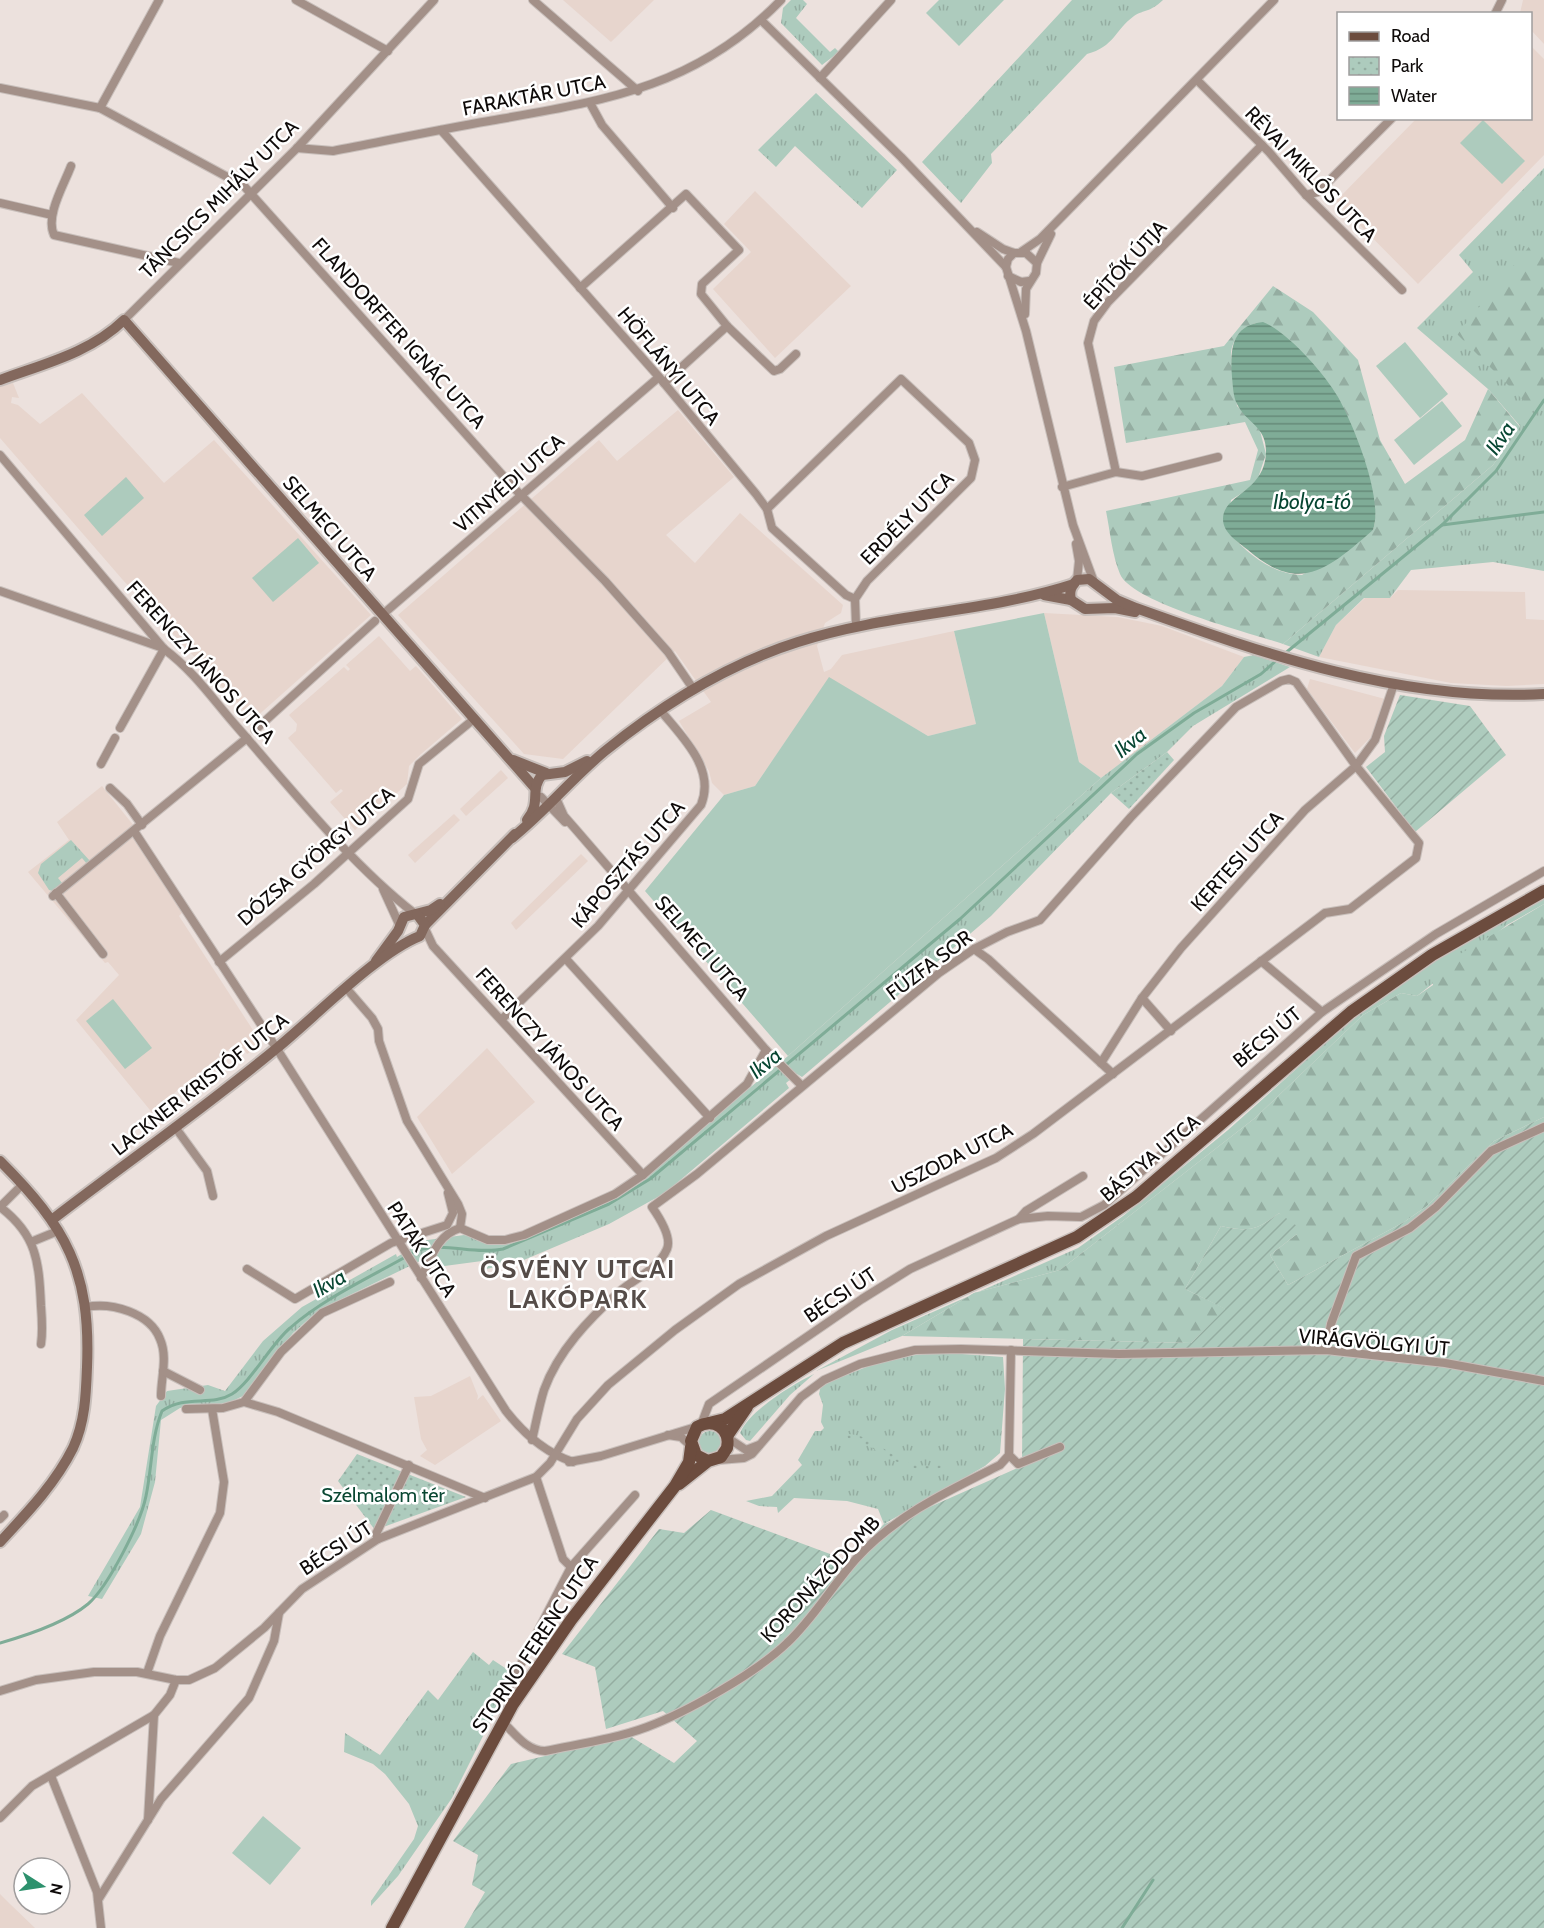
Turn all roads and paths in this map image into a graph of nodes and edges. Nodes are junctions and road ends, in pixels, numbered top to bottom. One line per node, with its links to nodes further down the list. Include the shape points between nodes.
1 (159, 0): 15 (street)
2 (296, 0): 9 (street)
3 (434, 0): 9 (street, TÁNCSICS MIHÁLY UTCA)
4 (533, 0): 13 (street)
5 (781, 0): 8 (street, FARAKTÁR UTCA)
6 (891, 0): 10 (street)
7 (1274, 0): 11 (street)
8 (761, 20): 10 (street); 13 (street, FARAKTÁR UTCA, via 695,65)
9 (388, 51): 19 (street, TÁNCSICS MIHÁLY UTCA)
10 (820, 78): 27 (street)
11 (1197, 80): 18 (street, RÉVAI MIKLÓS UTCA); 25 (street)
12 (0, 88): 15 (street, FLANDORFFER IGNÁC UTCA)
13 (638, 91): 14 (street, FARAKTÁR UTCA)
14 (590, 103): 17 (street, FARAKTÁR UTCA); 24 (street, via 602,125)
15 (100, 108): 21 (street, FLANDORFFER IGNÁC UTCA)
16 (1390, 120): 22 (street, via 1317,192)
17 (441, 130): 19 (street, FARAKTÁR UTCA, via 333,152); 34 (street, HÖFLÁNYI UTCA)
18 (1262, 145): 22 (street, RÉVAI MIKLÓS UTCA); 44 (street, ÉPÍTŐK ÚTJA, via 1094,321 1089,351)
19 (297, 147): 21 (street, TÁNCSICS MIHÁLY UTCA)
20 (71, 166): 26 (street)
21 (251, 192): 30 (street, TÁNCSICS MIHÁLY UTCA); 46 (street, FLANDORFFER IGNÁC UTCA)
22 (1306, 195): 35 (street, RÉVAI MIKLÓS UTCA)
23 (0, 203): 26 (street)
24 (673, 208): 34 (street); 37 (street, via 686,195 739,249 700,289)
25 (1070, 209): 28 (street, via 1032,246); 29 (street, via 1046,241)
26 (52, 215): 30 (street, via 50,227 54,235)
27 (963, 221): 28 (street, via 995,245); 31 (street)
28 (1018, 253): 29 (street); 31 (street, via 1008,258)
29 (1037, 262): 33 (street)
30 (179, 263): 36 (street, TÁNCSICS MIHÁLY UTCA)
31 (1006, 267): 32 (street)
32 (1008, 276): 33 (street); 38 (street)
33 (1029, 281): 38 (street)
34 (580, 288): 41 (street, HÖFLÁNYI UTCA)
35 (1402, 290)
36 (124, 320): 40 (street, TÁNCSICS MIHÁLY UTCA, via 105,338 83,349); 56 (street, SELMECI UTCA)
37 (727, 326): 39 (street, via 774,371); 41 (street, VITNYÉDI UTCA)
38 (1026, 331): 45 (street)
39 (796, 354)
40 (0, 380)
41 (661, 380): 46 (street, VITNYÉDI UTCA); 47 (street, HÖFLÁNYI UTCA)
42 (0, 455): 59 (street, FERENCZY JÁNOS UTCA)
43 (1218, 457): 44 (street, via 1142,476)
44 (1116, 472): 45 (street)
45 (1062, 487): 48 (street)
46 (522, 495): 56 (street, VITNYÉDI UTCA); 61 (street, FLANDORFFER IGNÁC UTCA, via 611,587)
47 (768, 509): 53 (street, HÖFLÁNYI UTCA, via 772,528); 53 (street, ERDÉLY UTCA, via 901,379 969,443 975,460 971,478 863,585)
48 (1073, 525): 49 (street, via 1079,561); 50 (street)
49 (1076, 582): 50 (street, LACKNER KRISTÓF UTCA, via 1089,579); 52 (street, LACKNER KRISTÓF UTCA); 54 (street, via 1070,589)
50 (1095, 584): 55 (street, via 1100,597); 57 (street, LACKNER KRISTÓF UTCA, via 1117,600)
51 (0, 591): 59 (street)
52 (1026, 596): 54 (street, LACKNER KRISTÓF UTCA, via 1050,595); 58 (street, LACKNER KRISTÓF UTCA)
53 (855, 599): 58 (street)
54 (1071, 600): 55 (street, LACKNER KRISTÓF UTCA, via 1085,609)
55 (1092, 607): 57 (street, LACKNER KRISTÓF UTCA, via 1115,608)
56 (379, 618): 64 (street, SELMECI UTCA); 66 (street, VITNYÉDI UTCA)
57 (1176, 622): 60 (street, LACKNER KRISTÓF UTCA, via 1287,659)
58 (856, 626): 61 (street, LACKNER KRISTÓF UTCA, via 767,653)
59 (164, 648): 65 (street); 68 (street, FERENCZY JÁNOS UTCA, via 190,670)
60 (1394, 684): 62 (street, LACKNER KRISTÓF UTCA, via 1472,694); 72 (street, KERTESI UTCA, via 1376,740)
61 (694, 690): 63 (street, LACKNER KRISTÓF UTCA)
62 (1544, 694)
63 (661, 711): 69 (street, LACKNER KRISTÓF UTCA); 83 (street, KÁPOSZTÁS UTCA, via 698,760 706,780 705,793 701,805)
64 (474, 719): 70 (street, SELMECI UTCA); 80 (street, DÓZSA GYÖRGY UTCA, via 419,764 408,799)
65 (120, 728)
66 (255, 730)
67 (115, 738): 71 (street)
68 (247, 738): 77 (street); 80 (street, FERENCZY JÁNOS UTCA)
69 (606, 751): 73 (street, LACKNER KRISTÓF UTCA, via 574,768); 76 (street, LACKNER KRISTÓF UTCA)
70 (510, 759): 73 (street, SELMECI UTCA); 75 (street, SELMECI UTCA)
71 (100, 764)
72 (1356, 766): 91 (street, FŰZFA SOR, via 1296,682 1281,681 1236,707 1040,920); 94 (street, USZODA UTCA, via 1419,843 1416,858 1350,909 1326,913); 98 (street, KERTESI UTCA, via 1305,810 1181,948)
73 (550, 773): 75 (street, LACKNER KRISTÓF UTCA, via 539,778); 76 (street, via 562,782)
74 (110, 788): 77 (street)
75 (537, 792): 76 (street); 79 (street, LACKNER KRISTÓF UTCA, via 534,811)
76 (556, 798): 79 (street, LACKNER KRISTÓF UTCA); 83 (street, SELMECI UTCA, via 564,816)
77 (142, 825): 78 (street)
78 (134, 831): 92 (street, via 54,895); 95 (street, PATAK UTCA)
79 (512, 838): 85 (street, LACKNER KRISTÓF UTCA)
80 (350, 852): 82 (street, FERENCZY JÁNOS UTCA); 95 (street, DÓZSA GYÖRGY UTCA)
81 (1544, 871): 99 (street, BÉCSI ÚT, via 1426,940)
82 (382, 887): 86 (street, FERENCZY JÁNOS UTCA); 88 (street, FERENCZY JÁNOS UTCA)
83 (629, 891): 93 (street, KÁPOSZTÁS UTCA); 103 (street, SELMECI UTCA)
84 (1544, 891): 135 (main road, BÁSTYA UTCA, via 1432,955 1351,1012 1102,1223 843,1343)
85 (457, 892): 86 (street, LACKNER KRISTÓF UTCA, via 431,910); 87 (street, LACKNER KRISTÓF UTCA)
86 (416, 913): 87 (street); 88 (street, LACKNER KRISTÓF UTCA, via 404,917)
87 (425, 927): 89 (street, LACKNER KRISTÓF UTCA); 90 (street, FERENCZY JÁNOS UTCA)
88 (398, 928): 89 (street, via 404,938); 96 (street, LACKNER KRISTÓF UTCA)
89 (413, 938): 90 (street, FERENCZY JÁNOS UTCA); 96 (street, LACKNER KRISTÓF UTCA)
90 (433, 946): 100 (street, FERENCZY JÁNOS UTCA)
91 (974, 949): 104 (street); 106 (street, FŰZFA SOR, via 939,973)
92 (103, 954)
93 (566, 959): 100 (street, KÁPOSZTÁS UTCA); 107 (street)
94 (1261, 961): 99 (street); 101 (street, USZODA UTCA)
95 (219, 962): 102 (street, PATAK UTCA)
96 (366, 973): 97 (street, LACKNER KRISTÓF UTCA)
97 (347, 989): 102 (street, LACKNER KRISTÓF UTCA); 114 (street, via 378,1029 407,1121)
98 (1142, 998): 101 (street); 104 (street, KERTESI UTCA)
99 (1322, 1012): 118 (street, BÉCSI ÚT, via 1104,1205 1081,1217)
100 (502, 1019): 111 (street, FERENCZY JÁNOS UTCA)
101 (1171, 1031): 105 (street, USZODA UTCA)
102 (277, 1049): 108 (street, LACKNER KRISTÓF UTCA); 121 (street, PATAK UTCA)
103 (766, 1050): 106 (street, SELMECI UTCA); 107 (street, via 747,1084)
104 (1101, 1063): 105 (street)
105 (1113, 1074): 145 (street, USZODA UTCA, via 996,1158 826,1236 739,1284 608,1385 577,1419)
106 (802, 1086): 142 (street, FŰZFA SOR, via 652,1207 668,1245 658,1263 598,1311 560,1358 544,1392)
107 (710, 1118): 111 (street)
108 (175, 1127): 115 (street, via 207,1171); 117 (street, LACKNER KRISTÓF UTCA)
109 (1544, 1127): 129 (street, via 1499,1146 1410,1228 1356,1256 1331,1324)
110 (0, 1161): 113 (street)
111 (643, 1175): 119 (street, via 615,1194 524,1235 488,1240)
112 (1083, 1176): 118 (street, BÉCSI ÚT)
113 (23, 1184): 116 (street); 117 (street)
114 (447, 1185): 119 (street, via 462,1214); 121 (street, via 453,1213 447,1225)
115 (213, 1196)
116 (0, 1207): 122 (street, via 21,1224)
117 (53, 1219): 126 (street, via 76,1265)
118 (1019, 1219): 138 (street, BÉCSI ÚT, via 910,1269 862,1299 709,1404)
119 (460, 1228): 124 (street, via 441,1238)
120 (53, 1233): 122 (street)
121 (397, 1240): 123 (street, via 295,1299); 124 (street, PATAK UTCA)
122 (31, 1242): 127 (street, via 40,1281)
123 (247, 1269)
124 (421, 1278): 142 (street, PATAK UTCA, via 506,1411)
125 (390, 1281): 134 (street, via 322,1313 288,1345)
126 (86, 1307): 130 (street, via 130,1311 149,1324 160,1339); 156 (street, via 86,1396 78,1437 53,1480)
127 (41, 1344)
128 (1011, 1350): 129 (street, VIRÁGVÖLGYI ÚT, via 1119,1354); 141 (street, VIRÁGVÖLGYI ÚT, via 915,1350 860,1364 837,1373 801,1397); 146 (street)
129 (1326, 1350): 131 (street, VIRÁGVÖLGYI ÚT)
130 (163, 1371): 132 (street); 133 (street)
131 (1544, 1381)
132 (201, 1389)
133 (161, 1396)
134 (244, 1402): 137 (street); 150 (street)
135 (750, 1403): 138 (main road, BÁSTYA UTCA, via 725,1419); 140 (main road, BÁSTYA UTCA)
136 (186, 1409): 137 (street)
137 (212, 1409): 161 (street, via 224,1482 220,1513 160,1636)
138 (703, 1424): 139 (street); 140 (main road, via 720,1426); 143 (main road, via 692,1435)
139 (664, 1435): 143 (street, via 681,1437); 148 (street)
140 (727, 1437): 141 (street, via 746,1450); 147 (main road, via 725,1452)
141 (767, 1438): 147 (street, VIRÁGVÖLGYI ÚT, via 744,1458)
142 (532, 1440): 145 (street, PATAK UTCA)
143 (691, 1447): 147 (main road, via 696,1455); 152 (main road, STORNÓ FERENC UTCA, via 689,1462)
144 (1060, 1448): 146 (street, via 1018,1464)
145 (555, 1454): 148 (street); 149 (street, BÉCSI ÚT)
146 (1009, 1455): 166 (street, KORONÁZÓDOMB, via 999,1465 920,1505 886,1531 857,1558 788,1643 730,1683 666,1718 638,1730 545,1751 536,1751 524,1743)
147 (711, 1460): 152 (main road, STORNÓ FERENC UTCA)
148 (573, 1462): 149 (street)
149 (550, 1463): 151 (street, BÉCSI ÚT)
150 (409, 1465): 154 (street); 155 (street, via 376,1534)
151 (536, 1477): 154 (street, BÉCSI ÚT); 157 (street, via 563,1559)
152 (675, 1486): 166 (main road, STORNÓ FERENC UTCA, via 571,1620)
153 (635, 1495): 157 (street)
154 (485, 1498): 155 (street, BÉCSI ÚT)
155 (378, 1539): 158 (street, BÉCSI ÚT, via 302,1589)
156 (0, 1542)
157 (572, 1567): 164 (street)
158 (279, 1613): 159 (street, BÉCSI ÚT); 160 (street)
159 (264, 1628): 160 (street, via 273,1627); 162 (street, BÉCSI ÚT, via 215,1668 191,1679)
160 (275, 1635): 169 (street, via 249,1698)
161 (147, 1674): 162 (street); 163 (street, via 112,1671 68,1675)
162 (176, 1680): 165 (street, via 174,1690)
163 (0, 1691)
164 (506, 1693)
165 (154, 1715): 167 (street); 168 (street)
166 (503, 1722): 174 (main road, STORNÓ FERENC UTCA)
167 (51, 1776): 170 (street, via 32,1786); 172 (street)
168 (147, 1793): 169 (street, via 151,1801); 171 (street)
169 (161, 1799): 171 (street)
170 (0, 1818)
171 (148, 1820): 172 (street)
172 (98, 1900): 173 (street)
173 (101, 1928)
174 (392, 1928)

